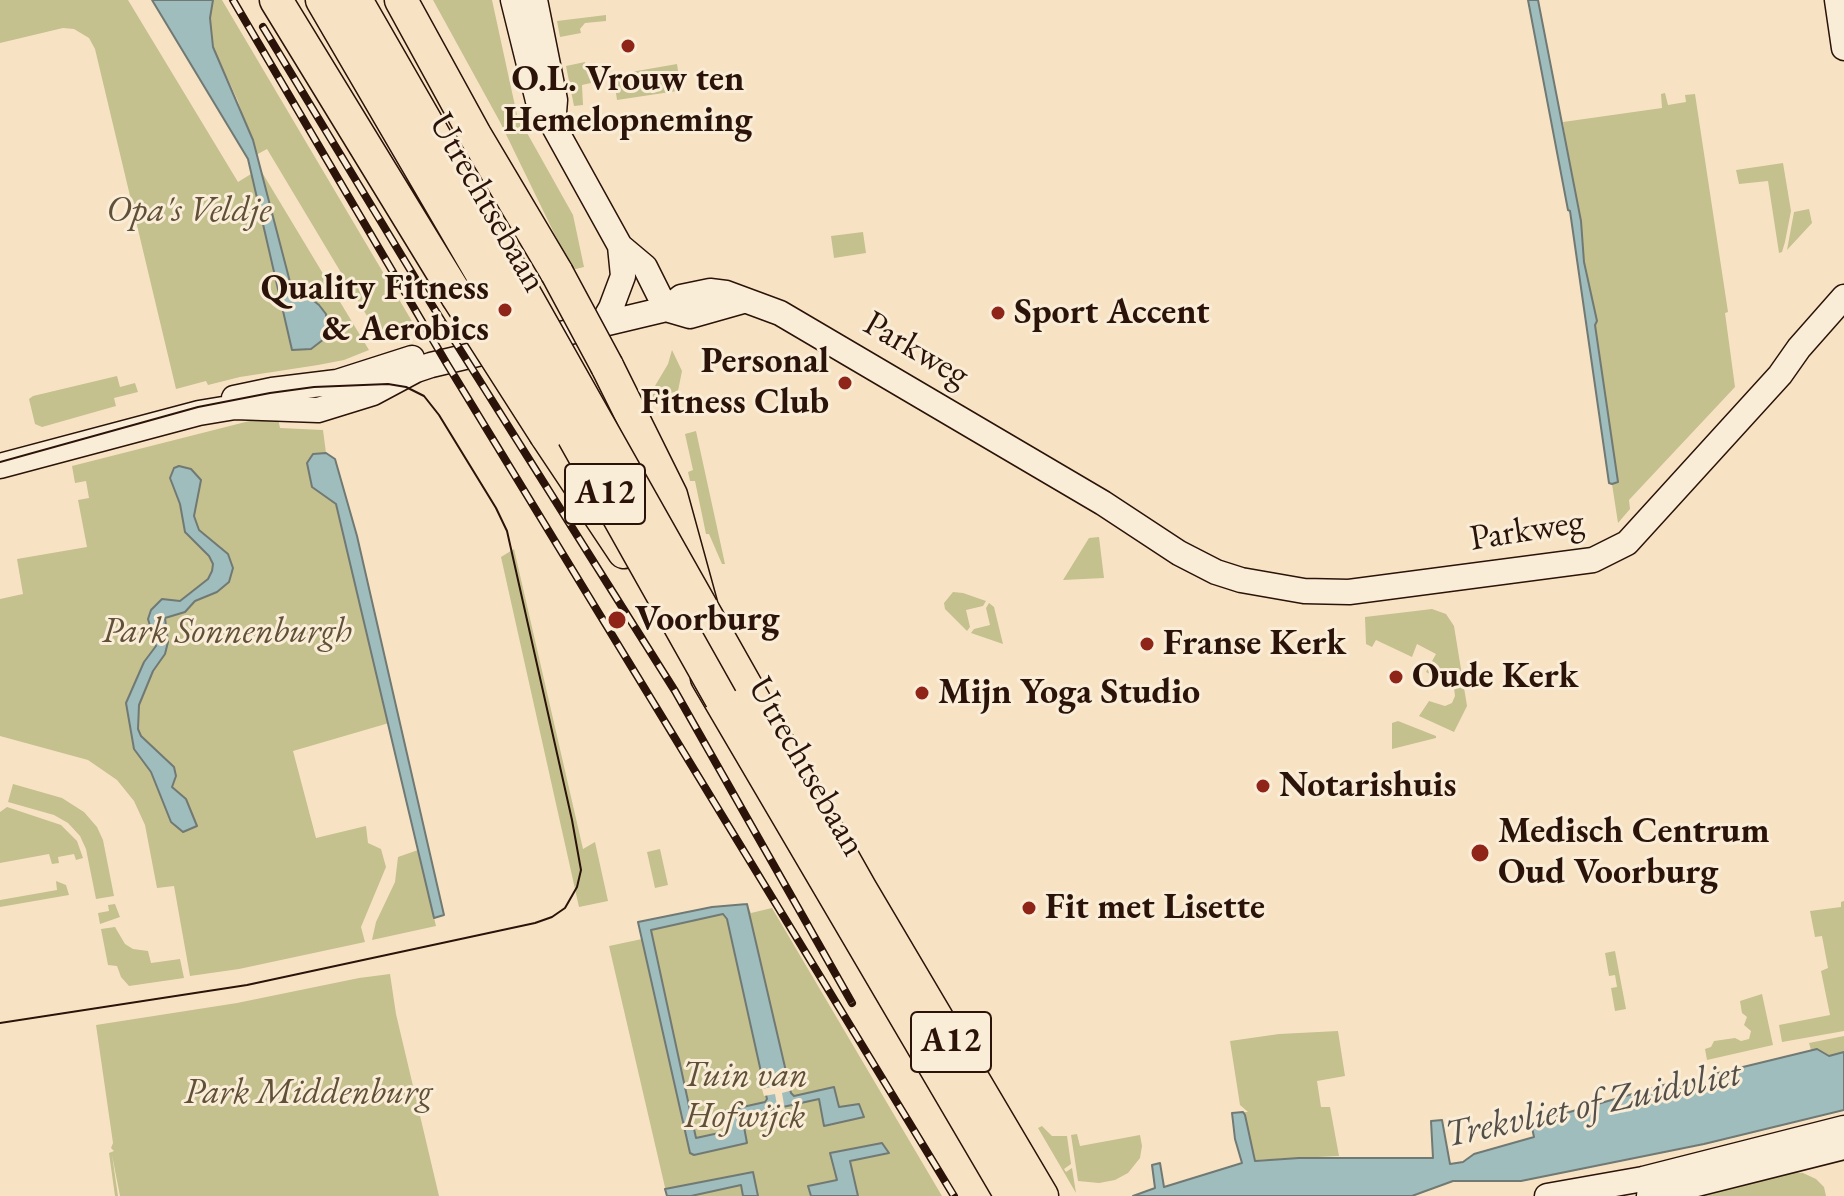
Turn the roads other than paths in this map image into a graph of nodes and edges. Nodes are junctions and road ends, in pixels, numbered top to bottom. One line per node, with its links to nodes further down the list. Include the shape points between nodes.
1 (276, 0): 18 (highway, A12, bridge, via 457,296)
2 (401, 0): 17 (highway, A12, bridge, via 557,273 671,495)
3 (513, 0): 8 (street, via 540,109)
4 (535, 0): 8 (street, via 555,100)
5 (1837, 0): 7 (street)
6 (345, 10): 10 (highway, Utrechtsebaan / A12)
7 (1844, 48)
8 (553, 125): 9 (street)
9 (621, 255): 12 (street, via 645,267); 14 (street, via 623,276)
10 (504, 285): 17 (highway, Utrechtsebaan / A12, bridge); 18 (highway, Utrechtsebaan / A12, bridge)
11 (1844, 297): 15 (street, Parkweg)
12 (658, 311): 14 (street, Parkweg); 15 (street, Parkweg, via 690,316 743,301 761,304 1131,520 1257,582 1304,591 1349,592 1608,555 1635,535)
13 (1844, 320): 15 (street, Parkweg, via 1804,362)
14 (603, 322): 16 (street, Parkweg, via 416,370 373,393 318,410 235,407 199,413)
15 (1780, 375)
16 (0, 466)
17 (702, 608): 19 (highway, Utrechtsebaan / A12)
18 (721, 699): 19 (highway, Utrechtsebaan / A12)
19 (846, 891): 22 (highway, Utrechtsebaan / A12); 23 (highway, Utrechtsebaan / A12)
20 (1844, 1128): 24 (street, via 1643,1179)
21 (1844, 1147): 25 (street)
22 (1011, 1196)
23 (1042, 1196)
24 (1547, 1196)
25 (1649, 1196)

